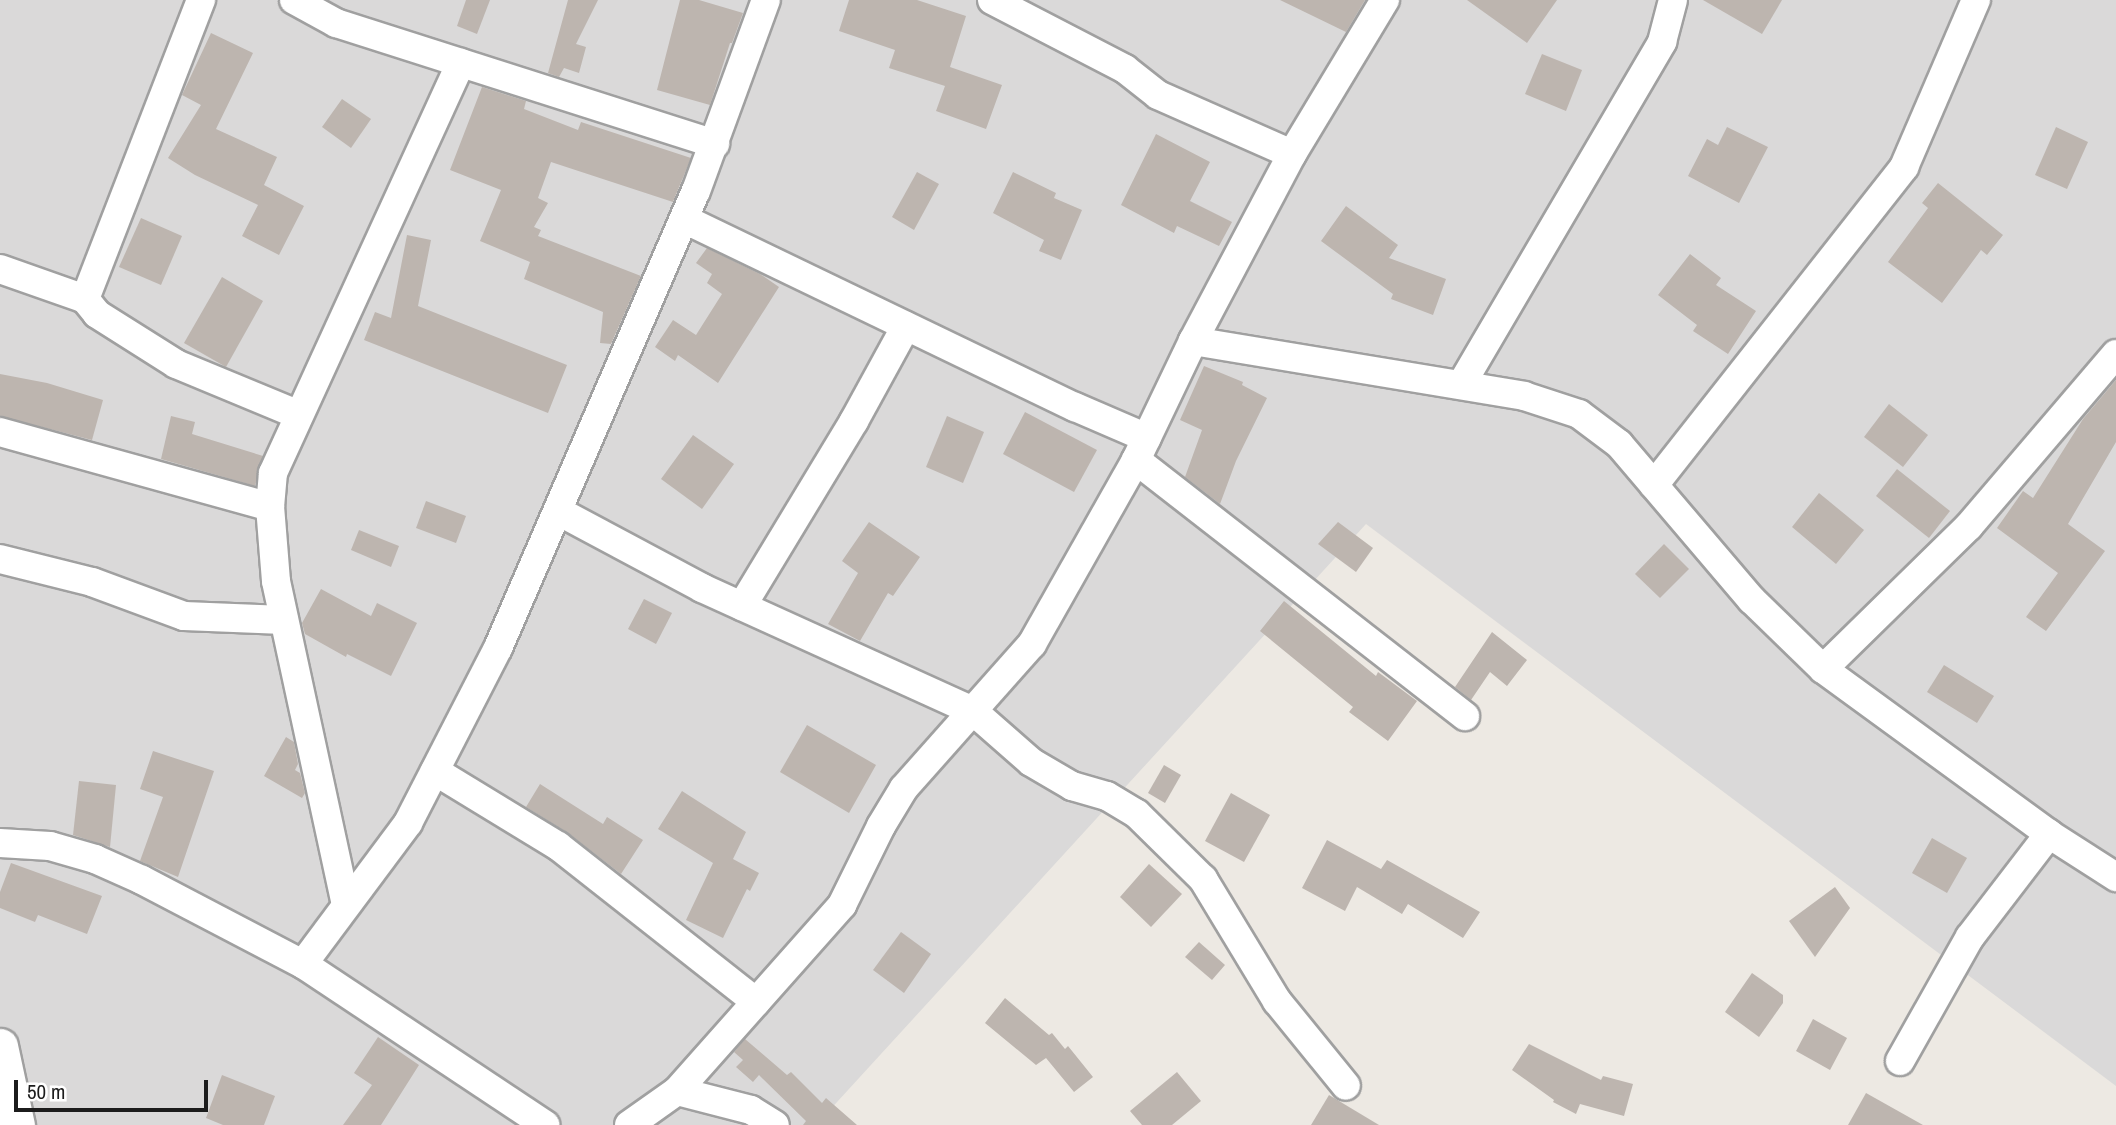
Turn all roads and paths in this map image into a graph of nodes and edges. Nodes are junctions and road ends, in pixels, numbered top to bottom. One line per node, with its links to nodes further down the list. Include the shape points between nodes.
1 (201, 0): 13 (street)
2 (294, 0): 8 (street, via 336,23)
3 (766, 0): 9 (street)
4 (992, 0): 10 (street, via 1125,69 1158,96)
5 (1385, 0): 10 (street)
6 (1673, 0): 17 (street, via 1662,43)
7 (1976, 0): 21 (street, via 1904,167)
8 (461, 63): 9 (street); 18 (street)
9 (715, 144): 11 (street, via 696,191)
10 (1292, 154): 15 (street)
11 (696, 225): 14 (street); 23 (street)
12 (0, 269): 13 (street)
13 (85, 299): 18 (street, via 97,314 176,364)
14 (906, 326): 20 (street); 25 (street)
15 (1193, 341): 17 (street); 20 (street)
16 (2116, 354): 27 (street, via 1969,526)
17 (1461, 386): 21 (street, via 1524,396 1579,414 1619,444)
18 (299, 415): 22 (street, via 272,474)
19 (0, 432): 22 (street)
20 (1141, 449): 28 (street, via 1032,644); 29 (street)
21 (1654, 485): 27 (street, via 1752,600)
22 (270, 507): 26 (street)
23 (558, 510): 25 (street); 30 (street, via 498,648)
24 (0, 559): 26 (street, via 92,582 184,616)
25 (742, 606): 28 (street)
26 (284, 620): 34 (street)
27 (1823, 669): 31 (street)
28 (973, 711): 36 (street, via 904,788 842,905); 39 (street, via 1031,762 1072,786 1107,796 1138,814 1203,879 1277,1001)
29 (1465, 716)
30 (435, 771): 34 (street, via 408,823); 36 (street, via 558,846)
31 (2049, 834): 33 (street); 38 (street, via 1970,937)
32 (0, 843): 35 (street, via 50,846 95,859)
33 (2116, 877)
34 (346, 905): 35 (street)
35 (303, 964): 42 (street)
36 (756, 1002): 40 (street)
37 (0, 1046): 41 (street)
38 (1900, 1061)
39 (1346, 1086)
40 (677, 1091): 43 (street); 44 (street, via 751,1110)
41 (17, 1125)
42 (545, 1125)
43 (629, 1125)
44 (775, 1125)

